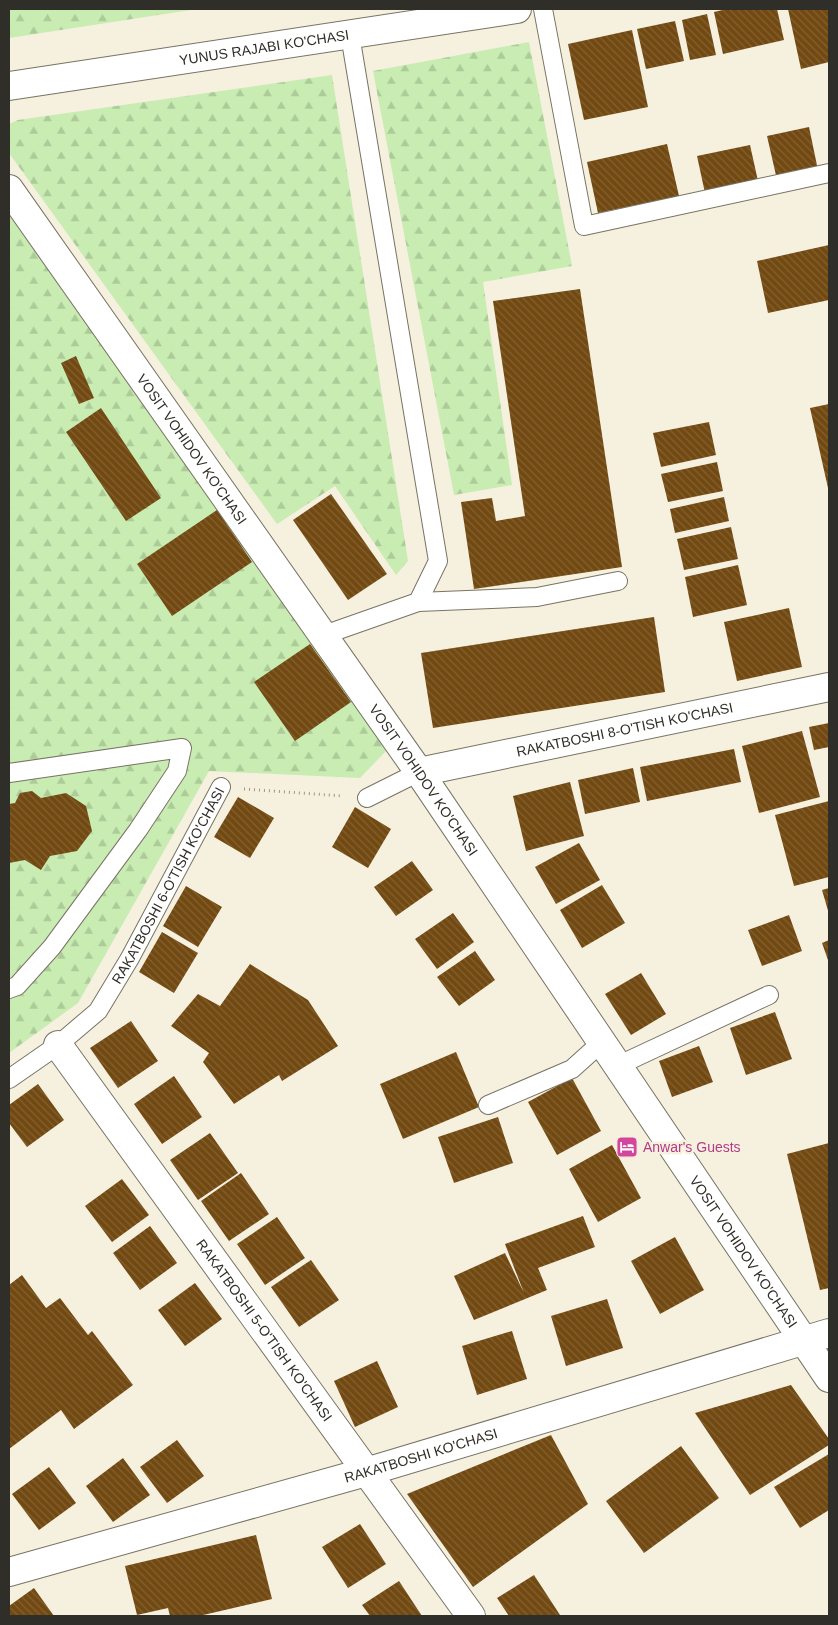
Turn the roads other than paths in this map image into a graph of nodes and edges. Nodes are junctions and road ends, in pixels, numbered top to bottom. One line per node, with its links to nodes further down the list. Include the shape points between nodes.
1 (517, 9): 3 (street, YUNUS RAJABI KO'CHASI)
2 (543, 9): 5 (lane, via 584,226)
3 (350, 35): 4 (street, YUNUS RAJABI KO'CHASI); 8 (lane, via 438,561)
4 (9, 86)
5 (829, 173)
6 (9, 189): 9 (street, VOSIT VOHIDOV KO'CHASI)
7 (618, 582): 8 (lane, via 537,598)
8 (418, 602): 9 (lane)
9 (324, 635): 11 (street, VOSIT VOHIDOV KO'CHASI)
10 (829, 687): 11 (street, RAKATBOSHI 8-O'TISH KO'CHASI)
11 (419, 772): 14 (lane); 17 (street, VOSIT VOHIDOV KO'CHASI)
12 (9, 773): 15 (lane, via 182,748 177,771 138,830 52,947 17,986)
13 (221, 787): 18 (lane, RAKATBOSHI 6-O'TISH KO'CHASI, via 130,958 98,1011)
14 (367, 798)
15 (9, 989)
16 (769, 995): 19 (lane)
17 (602, 1042): 19 (street, VOSIT VOHIDOV KO'CHASI); 21 (lane, via 572,1069)
18 (58, 1045): 20 (lane, RAKATBOSHI 6-O'TISH KO'CHASI); 25 (street, RAKATBOSHI 5-O'TISH KO'CHASI)
19 (618, 1066): 23 (street, VOSIT VOHIDOV KO'CHASI)
20 (9, 1079)
21 (488, 1105)
22 (829, 1334): 23 (street, RAKATBOSHI KO'CHASI)
23 (803, 1341): 24 (street, VOSIT VOHIDOV KO'CHASI); 25 (street, RAKATBOSHI KO'CHASI)
24 (829, 1378)
25 (366, 1472): 26 (street, RAKATBOSHI KO'CHASI); 27 (street, RAKATBOSHI 5-O'TISH KO'CHASI)
26 (9, 1572)
27 (471, 1616)

